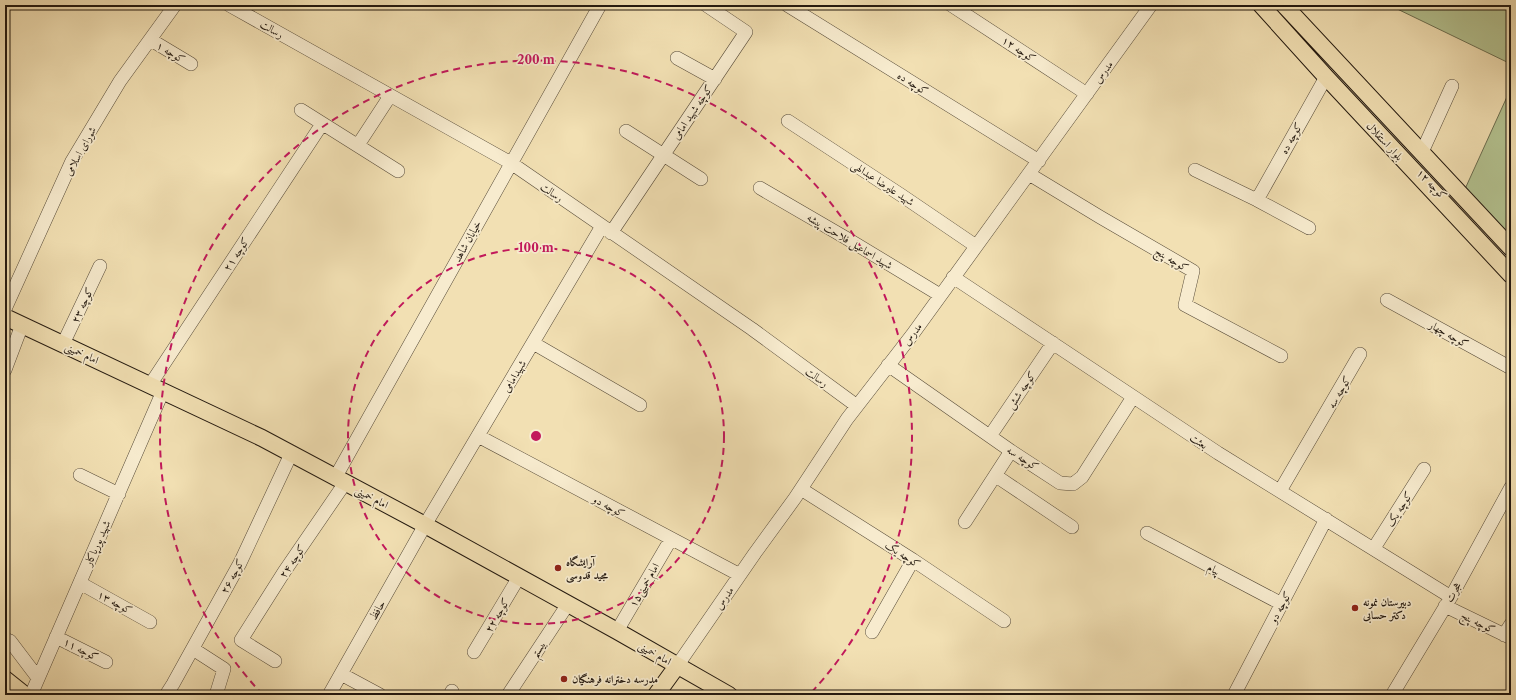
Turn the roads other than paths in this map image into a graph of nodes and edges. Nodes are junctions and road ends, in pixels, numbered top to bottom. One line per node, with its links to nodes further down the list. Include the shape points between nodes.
1 (174, 5): 11 (street, شورای اسلامی)
2 (229, 5): 18 (street, رسالت)
3 (600, 5): 27 (street, خیابان شاهد)
4 (706, 5): 15 (street, کوچه شهید امامی, via 746,32)
5 (787, 5): 26 (street, کوچه ده)
6 (951, 5): 17 (street, کوچه ۱۲)
7 (1261, 5): 10 (main road, بلوار استقلال)
8 (1284, 5): 24 (main road, بلوار استقلال)
9 (1146, 7): 17 (street, مدرس)
10 (1287, 33): 14 (main road, بلوار استقلال); 39 (street, کوچه ۱۲)
11 (151, 40): 13 (street, کوچه ۱); 44 (street, شورای اسلامی, via 120,81 72,161)
12 (677, 58): 15 (street)
13 (191, 64)
14 (1326, 77): 33 (street, کوچه ده); 40 (main road, بلوار استقلال)
15 (715, 79): 25 (street, کوچه شهید امامی)
16 (1452, 86): 24 (street)
17 (1087, 94): 26 (street, مدرس)
18 (390, 96): 23 (street); 27 (street, رسالت)
19 (301, 110): 21 (street)
20 (788, 121): 36 (street, شهید علیرضا عبدالهی)
21 (322, 124): 23 (street); 55 (street, کوچه ۲۱)
22 (626, 131): 25 (street)
23 (358, 145): 29 (street)
24 (1422, 152): 37 (main road, بلوار استقلال)
25 (663, 156): 31 (street); 35 (street, کوچه شهید امامی)
26 (1039, 161): 30 (street, مدرس)
27 (511, 163): 35 (street, رسالت); 66 (street, خیابان شاهد)
28 (1195, 170): 33 (street)
29 (398, 171)
30 (1029, 174): 36 (street, مدرس); 51 (street, کوچه پنج, via 1193,271 1185,305)
31 (701, 179)
32 (760, 188): 42 (street, شهید اسماعیل فلاحت پیشه)
33 (1257, 200): 34 (street)
34 (1309, 228)
35 (607, 230): 49 (street, شهیدامامی); 58 (street, رسالت, via 752,329)
36 (976, 246): 41 (street, مدرس)
37 (1511, 248)
38 (100, 266): 48 (street, کوچه ۲۳)
39 (1511, 266)
40 (1511, 275)
41 (953, 277): 42 (street, مدرس); 47 (street, بعثت)
42 (940, 295): 52 (street, مدرس)
43 (1387, 300): 53 (street, کوچه چهار)
44 (5, 309)
45 (5, 317): 46 (main road, امام خمینی)
46 (22, 325): 48 (main road, امام خمینی); 54 (street)
47 (1053, 343): 56 (street, بعثت); 60 (street, کوچه شش)
48 (63, 344): 55 (main road, امام خمینی)
49 (533, 344): 57 (street); 59 (street, شهیدامامی)
50 (1360, 354): 69 (street, کوچه سه)
51 (1281, 356)
52 (888, 365): 58 (street, مدرس); 60 (street, کوچه سه)
53 (1511, 368)
54 (5, 370)
55 (157, 388): 62 (main road, امام خمینی); 70 (street, شهید پورپاکار)
56 (1133, 397): 61 (street, کوچه سه, via 1082,477 1073,484 1060,483); 69 (street, بعثت)
57 (640, 406)
58 (857, 406): 68 (street, مدرس)
59 (478, 436): 73 (street, شهیدامامی); 76 (street, کوچه دو)
60 (990, 436): 61 (street, کوچه سه)
61 (1011, 451): 65 (street)
62 (291, 454): 66 (main road, امام خمینی); 92 (street, کوچه ۲۶, via 240,563)
63 (1424, 469): 77 (street, کوچه یک)
64 (80, 475): 70 (street)
65 (996, 476): 72 (street); 74 (street)
66 (340, 480): 73 (main road, امام خمینی); 94 (street, کوچه ۲۴, via 241,640)
67 (1511, 487): 82 (street, هجرت)
68 (801, 489): 78 (street, کوچه یک); 79 (street, مدرس)
69 (1280, 491): 71 (street, بعثت)
70 (119, 494): 81 (street, شهید پورپاکار)
71 (1326, 519): 77 (street, بعثت); 84 (street, کوچه دو)
72 (965, 522)
73 (425, 525): 80 (main road, امام خمینی); 97 (street, حافظ)
74 (1072, 527)
75 (1147, 534): 84 (street, پیام)
76 (671, 539): 79 (street, کوچه دو); 87 (street, امام خمینی۱۵)
77 (1374, 548): 82 (street, بعثت)
78 (913, 560): 85 (street, کوچه یک); 88 (street)
79 (740, 575): 96 (street, مدرس)
80 (519, 577): 83 (main road, امام خمینی); 93 (street, کوچه ۲۲)
81 (80, 584): 86 (street, کوچه ۱۳); 90 (street, شهید پورپاکار)
82 (1448, 602): 89 (street, کوچه پنج); 110 (street, هجرت)
83 (568, 604): 87 (main road, امام خمینی); 106 (street, بیستم)
84 (1282, 604): 109 (street, کوچه دو)
85 (1004, 621)
86 (150, 622)
87 (617, 631): 96 (main road, امام خمینی)
88 (872, 632)
89 (1509, 632)
90 (56, 637): 95 (street, کوچه ۱۱); 98 (street, شهید پورپاکار)
91 (8, 640): 98 (street)
92 (193, 649): 102 (street, کوچه ۲۶); 103 (street, via 224,669)
93 (474, 652)
94 (275, 661)
95 (106, 662)
96 (678, 666): 107 (main road); 108 (main road, امام خمینی)
97 (340, 674): 104 (street, حافظ); 105 (street)
98 (38, 678): 101 (street, شهید پورپاکار)
99 (5, 680): 100 (main road)
100 (26, 695)
101 (31, 695)
102 (166, 695)
103 (216, 695)
104 (328, 695)
105 (380, 695)
106 (508, 695)
107 (656, 695)
108 (729, 695)
109 (1234, 695)
110 (1392, 695)

